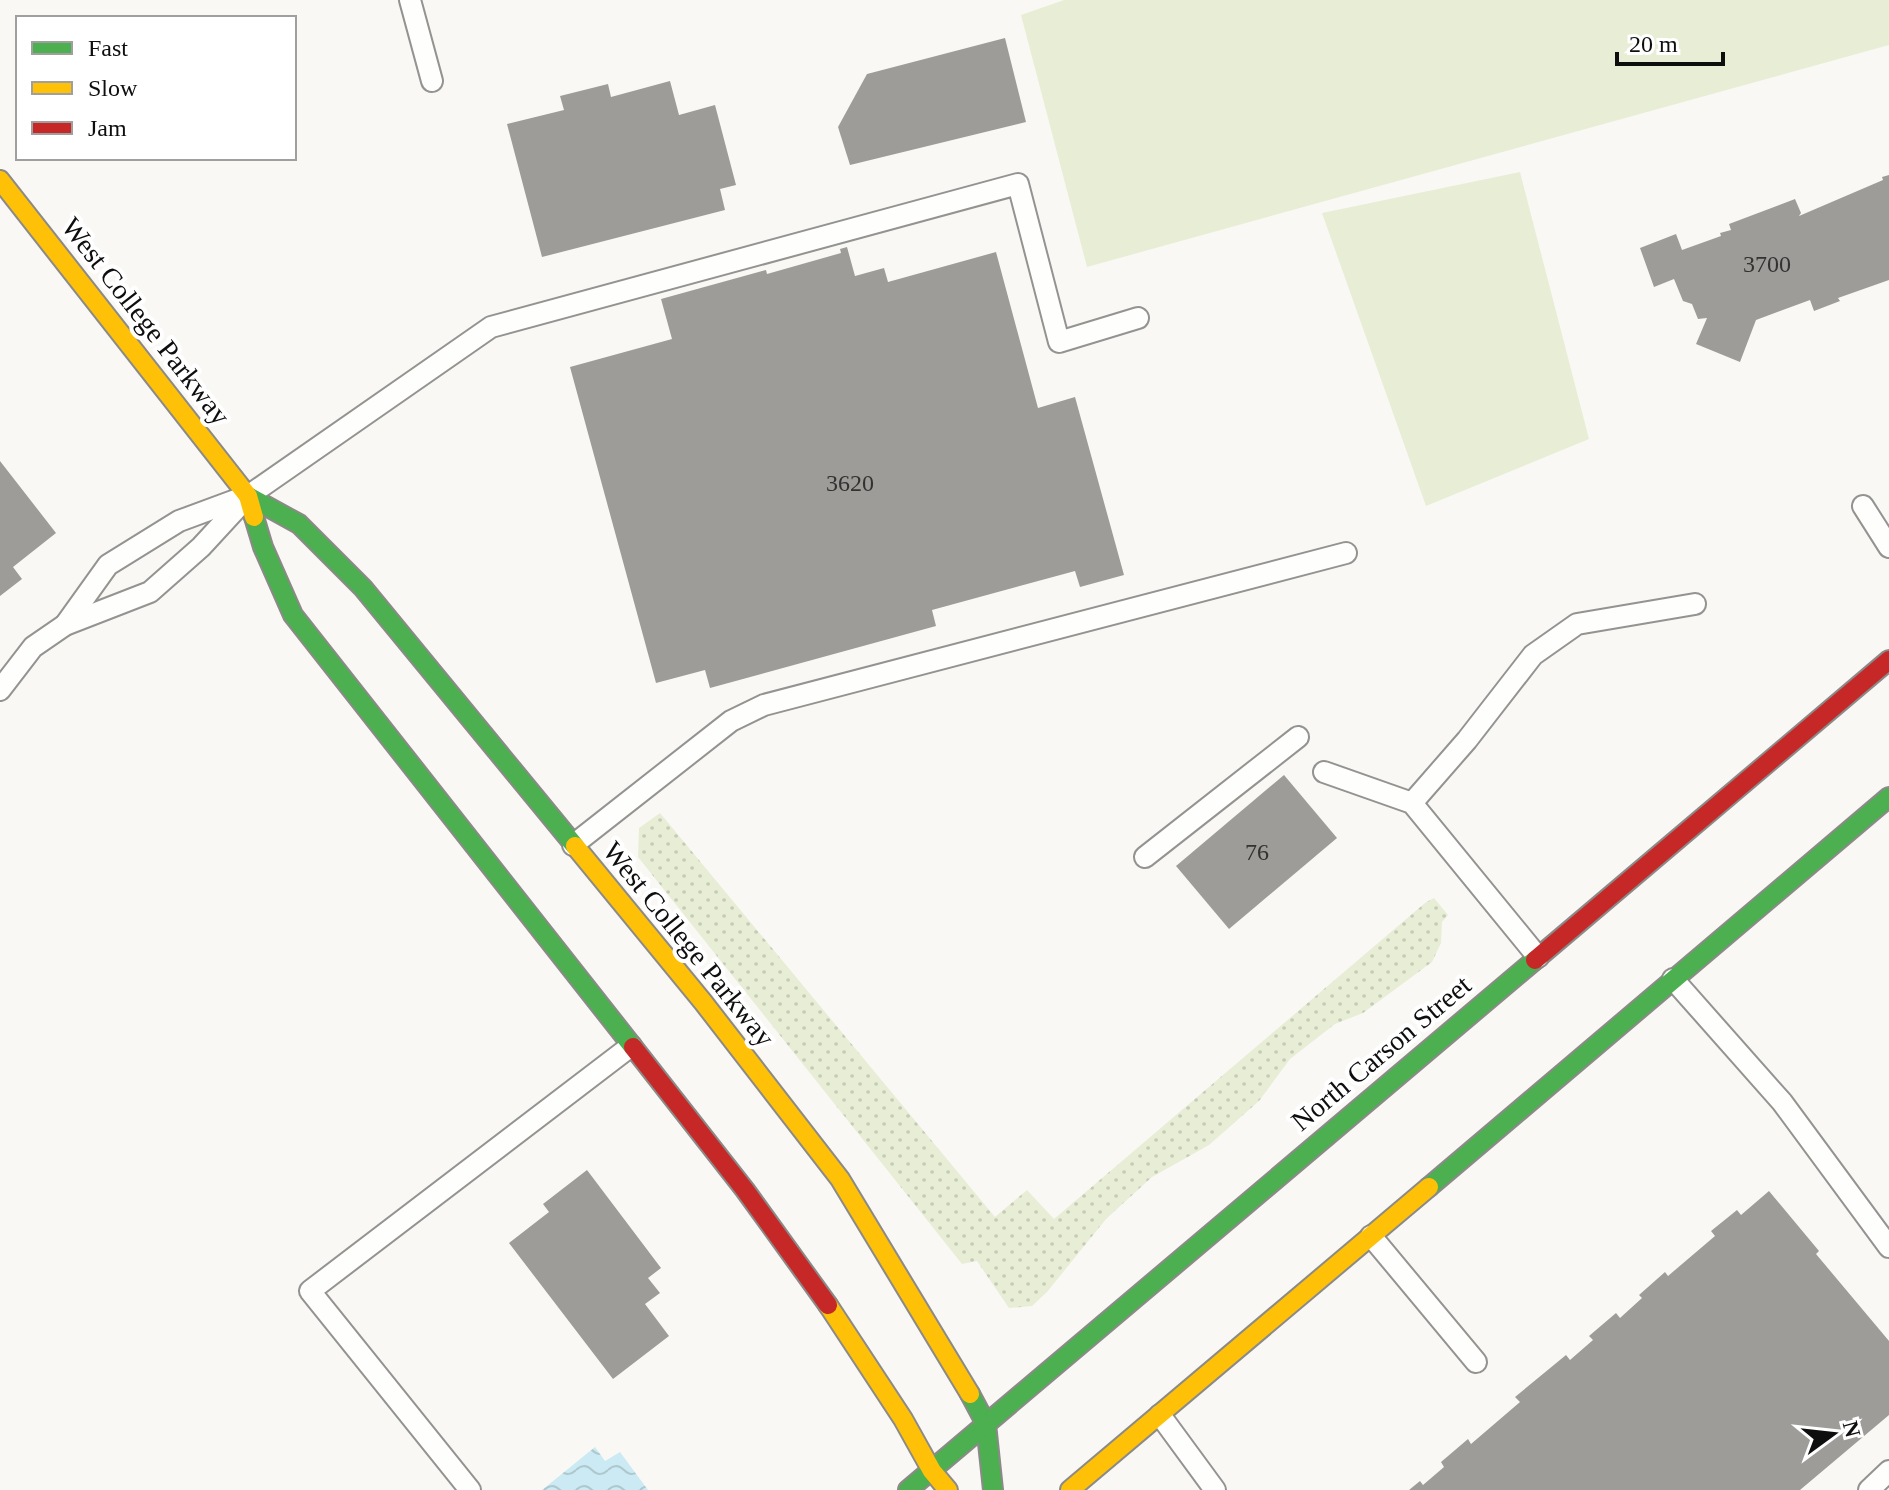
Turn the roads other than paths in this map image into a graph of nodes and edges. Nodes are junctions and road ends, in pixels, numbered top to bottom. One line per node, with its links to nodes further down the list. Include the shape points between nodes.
1 (410, 0): 2 (lane)
2 (432, 81)
3 (0, 180): 5 (street, West College Parkway)
4 (1138, 318): 5 (lane, via 1059,342 1018,184 491,327)
5 (248, 496): 10 (lane, via 150,592); 10 (lane, via 179,521 108,565); 17 (street, West College Parkway, via 299,524 363,588); 21 (street, West College Parkway, via 263,547 293,615)
6 (1863, 506): 7 (lane)
7 (1889, 547)
8 (1346, 553): 17 (lane, via 764,705 731,721)
9 (1695, 604): 16 (lane, via 1577,624 1533,655)
10 (65, 625): 12 (lane, via 33,647)
11 (1889, 660): 19 (street, North Carson Street)
12 (0, 690)
13 (1298, 737): 18 (lane)
14 (1324, 772): 16 (lane)
15 (1889, 797): 20 (street)
16 (1412, 803): 19 (lane)
17 (573, 845): 26 (street, West College Parkway, via 840,1179)
18 (1145, 857)
19 (1538, 957): 26 (street, North Carson Street)
20 (1673, 979): 22 (street); 23 (lane, via 1782,1102)
21 (631, 1046): 27 (street, West College Parkway, via 821,1295); 29 (lane, via 310,1291)
22 (1371, 1236): 24 (lane); 25 (street)
23 (1889, 1247)
24 (1476, 1362)
25 (1160, 1415): 33 (street); 34 (lane)
26 (986, 1424): 27 (street, North Carson Street); 32 (street, West College Parkway)
27 (932, 1471): 30 (street, North Carson Street); 31 (street, West College Parkway)
28 (1889, 1471): 35 (lane)
29 (470, 1490)
30 (908, 1490)
31 (948, 1490)
32 (993, 1490)
33 (1070, 1490)
34 (1215, 1490)
35 (1869, 1490)

